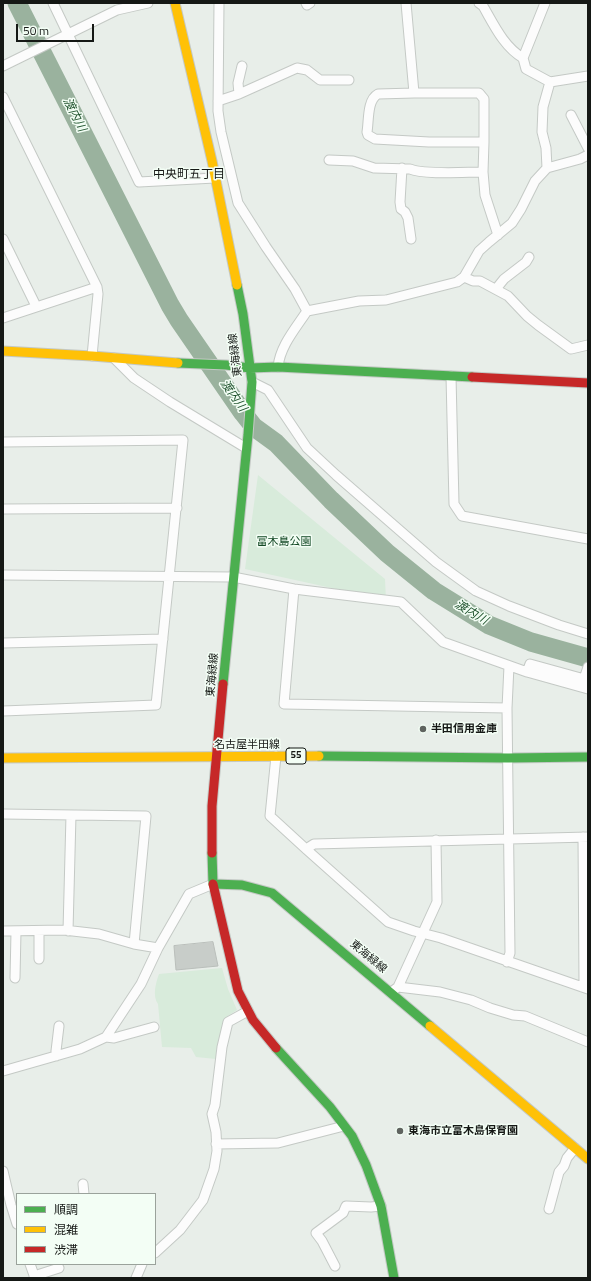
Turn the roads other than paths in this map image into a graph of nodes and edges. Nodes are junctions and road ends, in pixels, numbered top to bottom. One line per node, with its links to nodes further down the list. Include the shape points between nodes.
1 (53, 3): 11 (street)
2 (148, 3): 10 (street)
3 (176, 3): 30 (main road, 東海緑線)
4 (219, 3): 21 (street)
5 (306, 3): 6 (street)
6 (310, 3)
7 (406, 3): 18 (street)
8 (479, 3): 12 (street, via 507,45)
9 (546, 3): 12 (street)
10 (116, 7): 11 (street)
11 (64, 35): 13 (street); 30 (street, via 139,182)
12 (523, 58): 17 (street, via 526,69)
13 (3, 66)
14 (242, 66): 19 (street, via 238,83)
15 (588, 76): 17 (street)
16 (349, 80): 19 (street, via 323,81 307,70 297,68)
17 (550, 82): 28 (street, via 543,107 542,132)
18 (414, 93): 23 (street, via 482,95); 23 (street, via 374,96 371,101 368,135 375,139)
19 (239, 94): 21 (street)
20 (3, 97): 36 (street)
21 (218, 101): 39 (street, via 221,132 238,203 295,289)
22 (570, 115): 24 (street)
23 (484, 142): 29 (street)
24 (588, 148)
25 (588, 155): 28 (street)
26 (329, 160): 27 (street, via 353,161 374,168)
27 (402, 168): 29 (street, via 415,171); 33 (street, via 400,202 408,218)
28 (547, 168): 31 (street, via 535,181 512,223)
29 (483, 172): 31 (street, via 485,195)
30 (215, 178): 46 (main road, 東海緑線, via 244,314)
31 (498, 235): 35 (street, via 480,251)
32 (3, 239): 38 (street)
33 (411, 239)
34 (529, 257): 37 (street)
35 (464, 277): 37 (street); 39 (street, via 457,282 386,300 359,301)
36 (97, 287): 38 (street); 43 (street)
37 (496, 289): 41 (street, via 508,296 527,316 571,349)
38 (36, 306): 40 (street)
39 (307, 312): 45 (street, via 287,342 279,358)
40 (3, 318)
41 (588, 345)
42 (3, 351): 43 (main road)
43 (92, 356): 44 (main road)
44 (114, 358): 46 (main road); 51 (street, via 134,378)
45 (278, 367): 46 (main road); 47 (main road)
46 (250, 368): 48 (main road, 東海緑線)
47 (451, 376): 49 (main road); 54 (street, via 454,504 462,516)
48 (252, 382): 51 (main road, 東海緑線); 59 (street, via 268,390 307,448 436,562 476,591 509,606)
49 (588, 383)
50 (3, 442): 52 (street, via 183,440)
51 (246, 448): 57 (main road, 東海緑線)
52 (177, 508): 53 (street); 56 (street)
53 (3, 509)
54 (588, 539)
55 (3, 575): 56 (street)
56 (169, 576): 57 (street); 60 (street)
57 (233, 577): 58 (street); 70 (main road, 東海緑線)
58 (294, 589): 62 (street, via 401,602 443,642); 67 (street, via 284,704)
59 (588, 634)
60 (163, 640): 61 (street); 68 (street, via 156,705)
61 (3, 643)
62 (509, 666): 64 (street); 67 (street)
63 (588, 667): 65 (street)
64 (527, 672): 65 (street, via 530,664); 66 (street)
65 (586, 680)
66 (588, 689)
67 (507, 708): 73 (street)
68 (3, 710)
69 (276, 756): 70 (main road, 名古屋半田線 / 55); 73 (main road, 名古屋半田線 / 55); 79 (street, via 270,816)
70 (218, 757): 72 (main road, 名古屋半田線 / 55); 80 (main road, 東海緑線, via 212,806)
71 (588, 757): 73 (main road, 名古屋半田線 / 55)
72 (3, 758)
73 (508, 758): 77 (street)
74 (3, 814): 75 (street)
75 (71, 815): 83 (street); 86 (street, via 146,816)
76 (585, 837): 77 (street); 91 (street)
77 (508, 839): 78 (street); 89 (street, via 510,953)
78 (436, 840): 79 (street, via 314,844); 85 (street, via 437,902)
79 (306, 849): 85 (street, via 388,922)
80 (213, 884): 87 (street, via 189,894); 92 (main road, 東海緑線, via 242,885 272,893); 93 (main road, via 238,990)
81 (3, 931): 84 (street)
82 (40, 931): 83 (street); 84 (street); 88 (street)
83 (68, 931): 86 (street, via 99,934)
84 (16, 932): 90 (street)
85 (423, 934): 89 (street); 92 (street)
86 (134, 944): 87 (street)
87 (158, 948): 96 (street, via 141,984)
88 (39, 959)
89 (507, 962): 91 (street)
90 (15, 978)
91 (585, 988)
92 (394, 990): 97 (street, via 440,992 471,1000 512,1015 525,1016); 102 (main road, 東海緑線)
93 (248, 1011): 100 (main road, via 276,1049 330,1107); 101 (street, via 228,1022 212,1114)
94 (59, 1026): 98 (street)
95 (154, 1027): 96 (street, via 114,1038)
96 (106, 1037): 98 (street)
97 (588, 1042)
98 (56, 1056): 99 (street)
99 (3, 1071)
100 (344, 1126): 101 (street, via 278,1143); 107 (main road, via 352,1136 366,1165)
101 (216, 1144): 110 (street, via 214,1169 203,1200 180,1230)
102 (575, 1148): 103 (main road, 東海緑線); 108 (street, via 559,1172)
103 (588, 1158)
104 (3, 1171): 109 (street)
105 (82, 1184): 106 (street)
106 (84, 1193)
107 (381, 1206): 113 (street, via 346,1206 343,1213 316,1233); 117 (main road)
108 (549, 1209)
109 (16, 1221)
110 (156, 1251)
111 (30, 1265): 115 (street)
112 (142, 1265): 116 (street)
113 (334, 1266)
114 (59, 1268): 115 (street)
115 (34, 1277)
116 (136, 1278)
117 (394, 1278)

